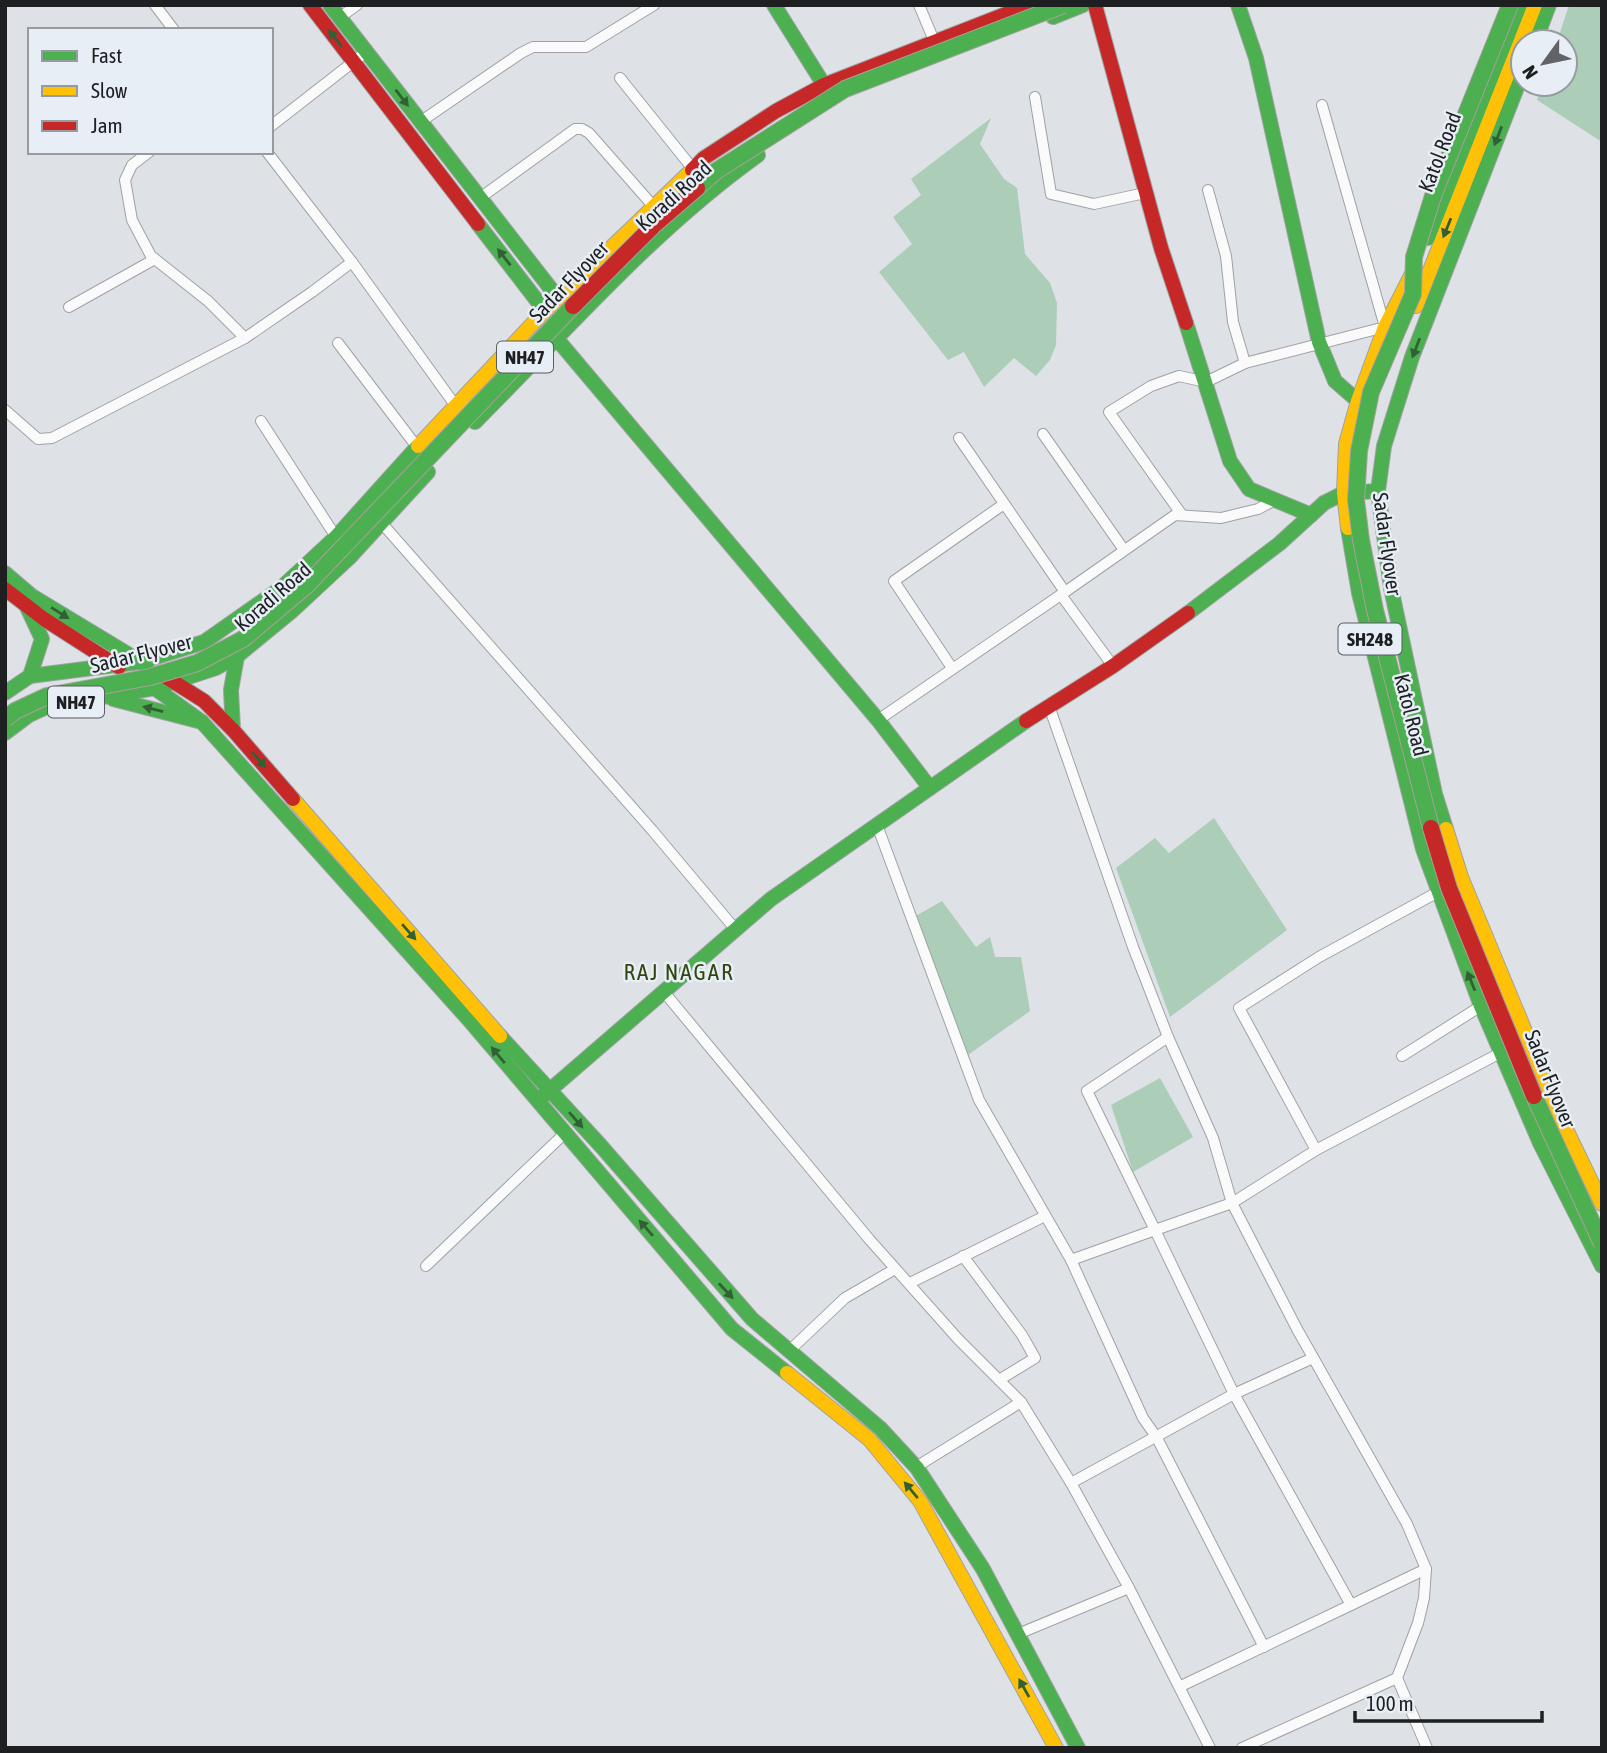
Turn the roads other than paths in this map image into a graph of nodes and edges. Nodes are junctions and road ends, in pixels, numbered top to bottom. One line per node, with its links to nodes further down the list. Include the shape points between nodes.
1 (155, 5): 18 (street)
2 (310, 5): 21 (main road, one-way to 2)
3 (357, 5): 17 (street)
4 (654, 5): 27 (street, via 586,47 533,47 521,53)
5 (774, 5): 23 (main road)
6 (919, 5): 20 (street)
7 (1029, 5): 20 (main road, Koradi Road / NH47)
8 (1047, 5): 80 (main road, Sadar Flyover / NH47, via 834,87 714,161 592,276 304,578 239,631 185,656 115,675 47,685)
9 (1063, 5): 81 (main road, Sadar Flyover / NH47, bridge, via 845,89 716,171 592,286 306,586 243,639 197,663 162,674 47,696)
10 (1083, 5): 43 (main road, Koradi Road, via 895,77 838,102 805,123 723,178)
11 (1095, 5): 33 (main road)
12 (1238, 5): 44 (main road, via 1256,58)
13 (1510, 5): 103 (main road, Sadar Flyover, bridge, via 1433,196 1414,257 1413,294 1371,391 1359,450 1356,500 1375,610 1449,888 1549,1133)
14 (1522, 5): 41 (main road, Katol Road / SH248, via 1427,241)
15 (1535, 5): 101 (main road, Sadar Flyover, one-way to 101, bridge, via 1390,365 1367,454 1367,505 1420,767 1455,886 1555,1127)
16 (1549, 5): 19 (main road)
17 (335, 11): 21 (main road)
18 (172, 28)
19 (1540, 28)
20 (935, 43): 23 (main road, Koradi Road / NH47)
21 (360, 57): 27 (main road, one-way to 27); 28 (street); 40 (main road, one-way to 21)
22 (620, 78): 31 (street)
23 (824, 85): 31 (main road, Koradi Road / NH47, via 776,111)
24 (1035, 97): 33 (street, via 1051,194 1094,204)
25 (1513, 98): 55 (main road, Katol Road / SH248, one-way to 55, via 1412,357 1384,446)
26 (1322, 105): 41 (street)
27 (420, 122): 34 (main road)
28 (273, 124)
29 (146, 154): 36 (street, via 132,165 125,180 132,220)
30 (269, 154): 37 (street)
31 (693, 169): 35 (main road, Koradi Road / NH47)
32 (1208, 190): 46 (street, via 1226,256 1233,322)
33 (1146, 193): 47 (main road)
34 (480, 198): 35 (street, via 582,129); 38 (main road)
35 (654, 207): 38 (main road, Koradi Road / NH47)
36 (155, 259): 39 (street); 42 (street, via 208,300)
37 (352, 262): 42 (street); 49 (street)
38 (558, 298): 40 (main road, Koradi Road / NH47)
39 (69, 307)
40 (542, 314): 43 (main road); 49 (main road, Koradi Road / NH47)
41 (1385, 327): 44 (street); 48 (main road, Katol Road / SH248)
42 (245, 338): 50 (street, via 52,438 38,439)
43 (557, 340): 62 (main road, Koradi Road); 82 (main road)
44 (1319, 342): 46 (street); 48 (main road, via 1335,382)
45 (338, 343): 54 (street)
46 (1245, 363): 47 (street)
47 (1206, 382): 57 (main road, via 1230,461 1249,489); 60 (street, via 1179,376 1151,386 1109,412)
48 (1358, 401): 56 (main road, Katol Road / SH248, via 1346,443)
49 (455, 405): 54 (main road, Koradi Road / NH47)
50 (5, 410)
51 (261, 421): 63 (street)
52 (1043, 433): 64 (street)
53 (959, 438): 59 (street)
54 (417, 447): 58 (main road, Koradi Road / NH47)
55 (1378, 491): 56 (main road); 99 (main road, Katol Road / SH248, via 1394,601 1435,794 1457,865 1563,1125)
56 (1344, 493): 61 (main road); 88 (main road, Katol Road / SH248, via 1359,593 1414,815)
57 (1281, 502): 60 (street, via 1221,518); 61 (main road)
58 (367, 504): 62 (street); 63 (main road, Koradi Road / NH47)
59 (1004, 504): 67 (street); 73 (street, via 894,581)
60 (1182, 515): 64 (street, via 1175,515)
61 (1311, 515): 72 (main road, via 1224,587)
62 (380, 523): 69 (main road, Koradi Road, via 349,558); 89 (street)
63 (336, 537): 70 (main road, Koradi Road / NH47, via 281,588 204,642)
64 (1124, 550): 67 (street)
65 (5, 573): 70 (main road, one-way to 70, via 32,596)
66 (5, 589): 68 (main road)
67 (1063, 593): 72 (street); 73 (street)
68 (26, 605): 71 (main road); 74 (main road, via 42,639)
69 (237, 656): 75 (main road, Koradi Road); 84 (main road, via 231,690)
70 (140, 662): 71 (main road, NH47); 75 (main road)
71 (116, 665): 74 (main road, NH47); 76 (main road)
72 (1112, 666): 79 (main road)
73 (952, 668): 82 (street)
74 (30, 676): 77 (main road, NH47)
75 (173, 682): 76 (main road, NH47); 84 (main road, via 204,701)
76 (155, 688): 78 (main road, NH47); 83 (main road)
77 (5, 693)
78 (104, 697): 83 (main road, one-way to 78); 85 (main road, NH47, via 49,706)
79 (1049, 706): 86 (main road); 92 (street)
80 (5, 707)
81 (5, 719)
82 (878, 720): 86 (main road)
83 (202, 722): 95 (main road, one-way to 83)
84 (233, 730): 95 (main road, one-way to 95)
85 (5, 733)
86 (930, 788): 87 (main road)
87 (877, 825): 89 (main road, via 771,899); 100 (street, via 979,1100)
88 (1438, 892): 91 (main road, Katol Road / SH248, one-way to 88); 97 (street, via 1319,957 1239,1008)
89 (736, 930): 90 (main road)
90 (664, 992): 95 (main road); 108 (street)
91 (1481, 1006): 93 (main road, Katol Road / SH248); 94 (street)
92 (1168, 1037): 98 (street, via 1213,1139); 102 (street, via 1087,1091)
93 (1502, 1052): 97 (street); 107 (main road, Katol Road / SH248, via 1539,1143)
94 (1402, 1056)
95 (543, 1096): 96 (main road); 110 (main road, one-way to 110, via 571,1113 687,1249)
96 (565, 1133): 106 (street); 125 (main road, one-way to 96, via 920,1501 869,1439 732,1329)
97 (1317, 1150): 98 (street)
98 (1232, 1203): 102 (street); 111 (street)
99 (1602, 1204)
100 (1045, 1216): 104 (street); 105 (street)
101 (1602, 1221)
102 (1156, 1230): 105 (street); 113 (street)
103 (1602, 1244)
104 (963, 1256): 109 (street); 112 (street, via 1035,1358)
105 (1071, 1261): 115 (street, via 1143,1418)
106 (426, 1266)
107 (1602, 1266)
108 (895, 1269): 109 (street); 110 (street, via 845,1298)
109 (910, 1283): 112 (street)
110 (788, 1352): 116 (main road)
111 (1313, 1358): 113 (street); 118 (street, via 1407,1524)
112 (999, 1380): 114 (street)
113 (1234, 1394): 115 (street); 120 (street)
114 (1021, 1402): 116 (street); 117 (street)
115 (1157, 1438): 117 (street); 122 (street)
116 (916, 1467): 121 (main road)
117 (1071, 1483): 119 (street)
118 (1426, 1569): 120 (street); 123 (street, via 1418,1623)
119 (1129, 1588): 121 (street); 124 (street)
120 (1351, 1605): 122 (street)
121 (1018, 1634): 126 (main road)
122 (1264, 1647): 124 (street)
123 (1397, 1678): 128 (street); 129 (street)
124 (1181, 1686): 127 (street)
125 (1056, 1748)
126 (1078, 1748)
127 (1210, 1748)
128 (1242, 1748)
129 (1427, 1748)

